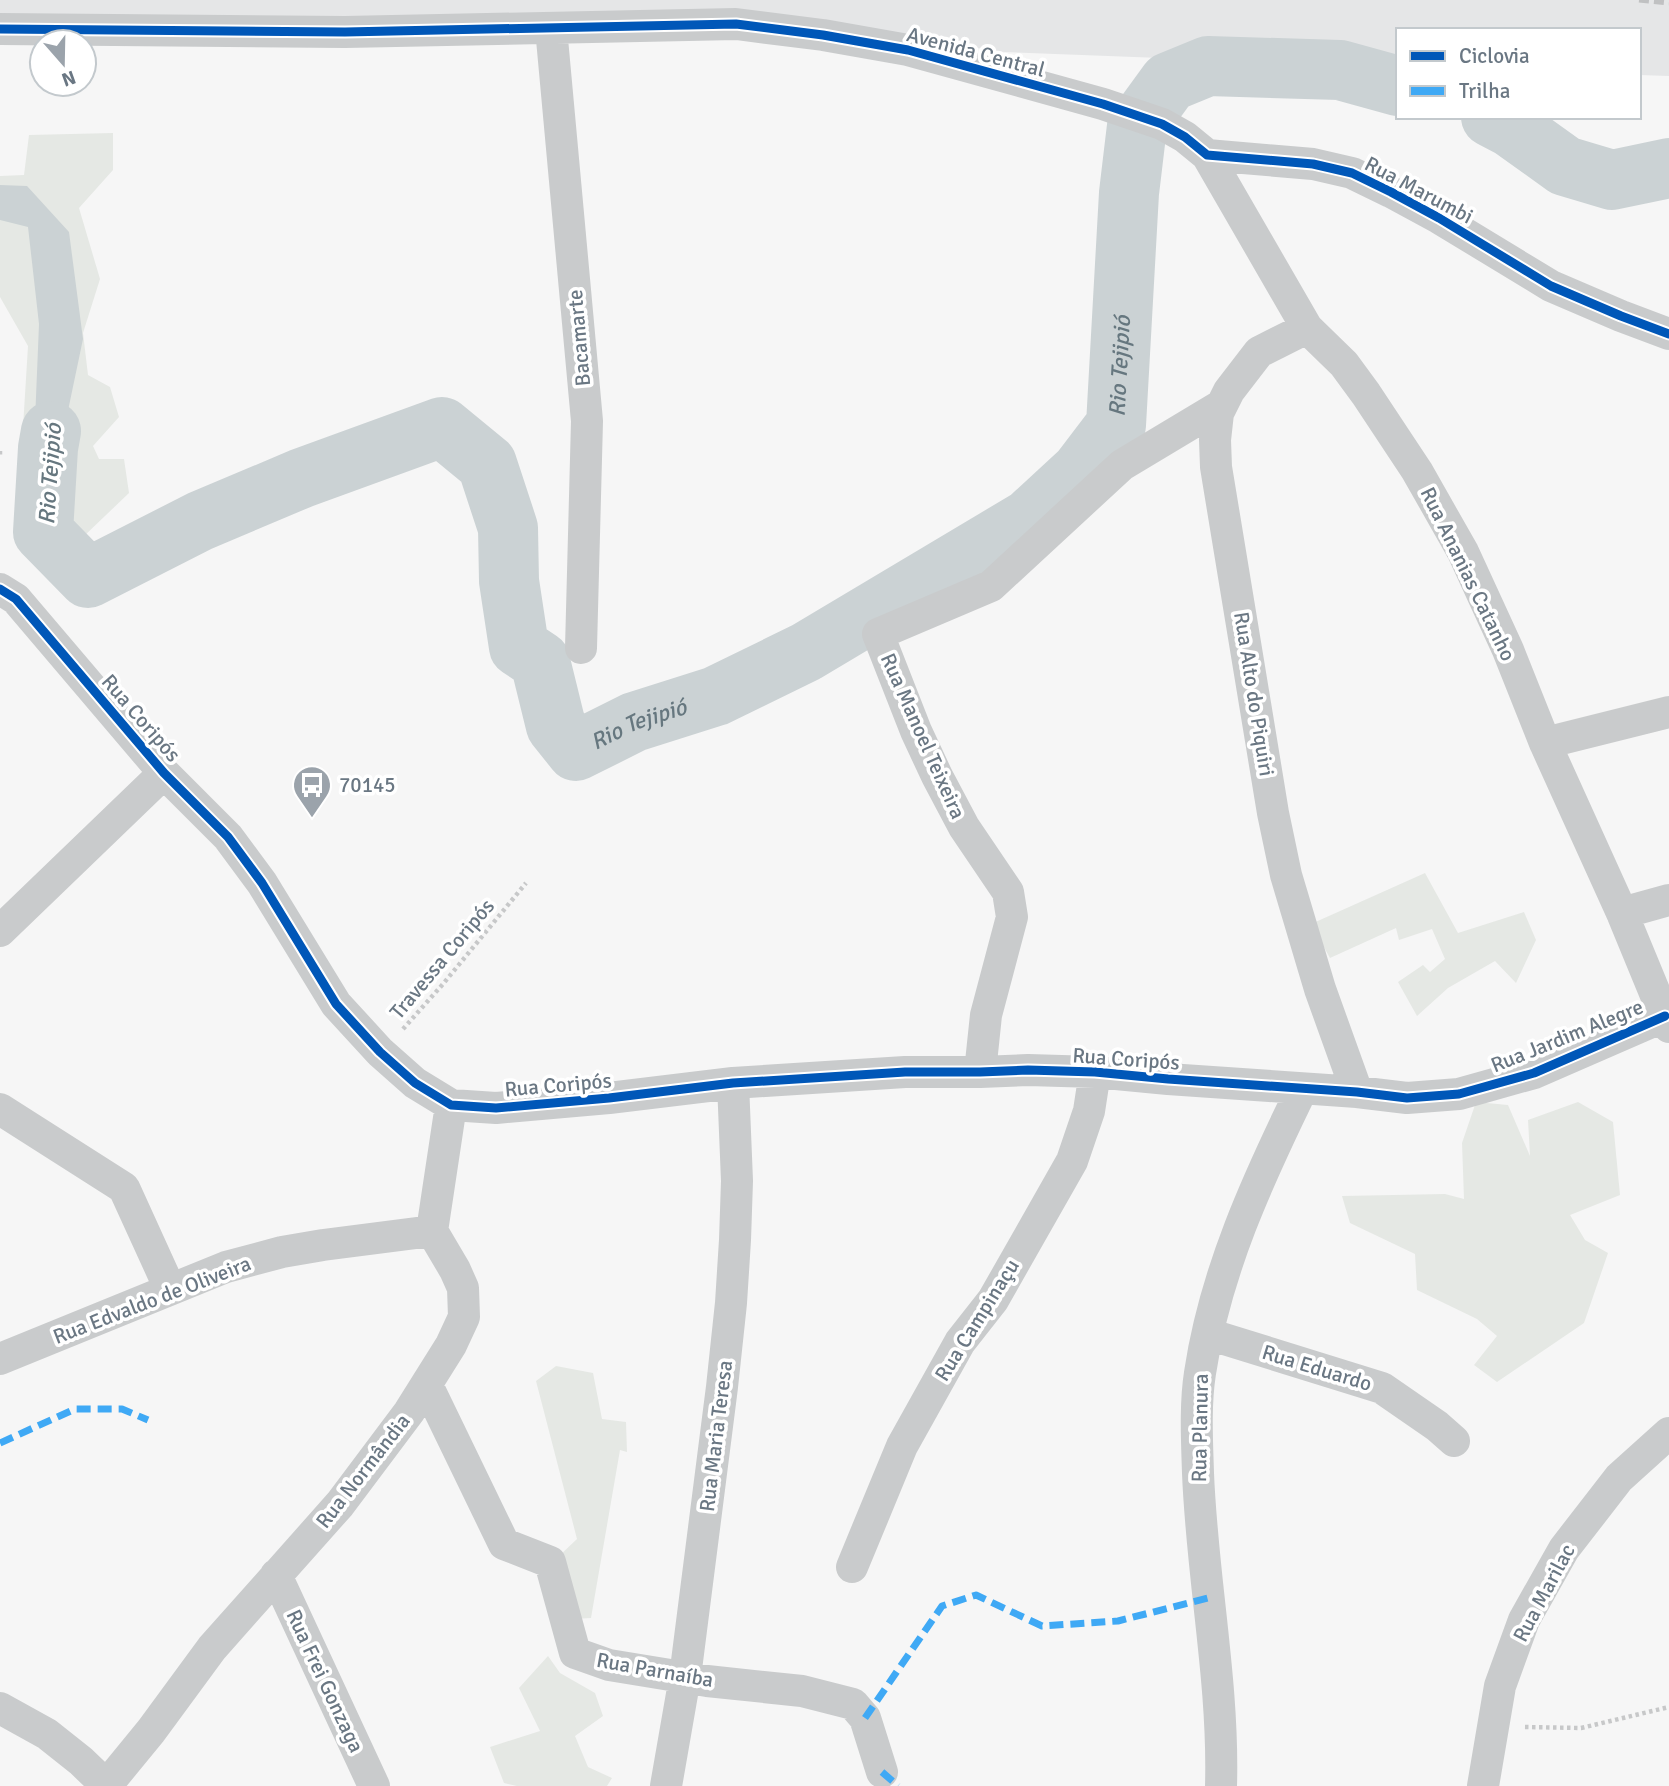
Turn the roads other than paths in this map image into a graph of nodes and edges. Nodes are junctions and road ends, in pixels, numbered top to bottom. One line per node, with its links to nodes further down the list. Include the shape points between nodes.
1 (735, 12): 2 (street, Avenida Central); 4 (street, Avenida Central, via 823,35 908,50 1103,104 1161,124)
2 (551, 28): 3 (street, Avenida Central, via 345,32); 9 (street, Bacamarte, via 587,421)
3 (0, 29)
4 (1208, 155): 5 (street, Rua Ananias Catanho); 6 (street, Rua Marumbi, via 1313,164 1352,173 1439,218 1551,286)
5 (1307, 328): 7 (street, Rua Alto do Piquiri, via 1259,352); 11 (street, Rua Ananias Catanho, via 1344,364 1417,471 1468,564)
6 (1669, 334)
7 (1222, 404): 17 (street, Rua Manoel Teixeira, via 1122,465 990,586 878,634 937,776 964,827 1008,892 1012,917 986,1015); 21 (street, Rua Alto do Piquiri, via 1215,440 1216,467 1273,813 1308,951)
8 (0, 589): 12 (street, Rua Coripós, via 16,599)
9 (581, 648)
10 (1669, 712): 11 (street)
11 (1545, 743): 14 (street, Rua Ananias Catanho)
12 (164, 773): 15 (street); 22 (street, Rua Coripós, via 228,837 262,883 336,1004 415,1083)
13 (1669, 900): 14 (street)
14 (1622, 912): 16 (street, Rua Ananias Catanho)
15 (0, 930)
16 (1667, 1022): 21 (street, Rua Jardim Alegre, via 1534,1073 1459,1094 1407,1098)
17 (980, 1072): 18 (street, Rua Coripós); 19 (street, Rua Coripós)
18 (1095, 1072): 20 (street, Rua Coripós); 31 (street, Rua Campinaçu, via 1089,1111 1072,1161 902,1446)
19 (733, 1083): 22 (street, Rua Coripós, via 541,1105); 33 (street, Rua Maria Teresa, via 737,1181 733,1278)
20 (1302, 1089): 21 (street, Rua Coripós); 26 (street, Rua Planura, via 1237,1233)
21 (1357, 1092)
22 (451, 1105): 24 (street)
23 (0, 1109): 25 (street, via 124,1188)
24 (432, 1231): 25 (street, Rua Edvaldo de Oliveira, via 282,1252); 28 (street, Rua Normândia, via 455,1270 465,1304 464,1317)
25 (170, 1289): 27 (street, Rua Edvaldo de Oliveira)
26 (1208, 1334): 30 (street, Rua Eduardo, via 1382,1388); 39 (street, Rua Planura, via 1200,1374 1197,1439)
27 (0, 1359)
28 (428, 1385): 32 (street, Rua Normândia, via 340,1504); 33 (street, Rua Parnaíba, via 504,1544 550,1562 575,1653 609,1665)
29 (1669, 1433): 40 (street, Rua Marilac, via 1619,1478 1564,1549 1524,1620 1500,1686)
30 (1454, 1441)
31 (852, 1567)
32 (276, 1575): 36 (street, Rua Normândia, via 212,1648); 37 (street, Rua Frei Gonzaga)
33 (685, 1677): 35 (street, Rua Parnaíba, via 802,1691 853,1704 865,1718); 38 (street, Rua Maria Teresa)
34 (0, 1708): 36 (street, via 47,1734)
35 (882, 1772)
36 (106, 1786)
37 (374, 1786)
38 (666, 1786)
39 (1221, 1786)
40 (1483, 1786)

